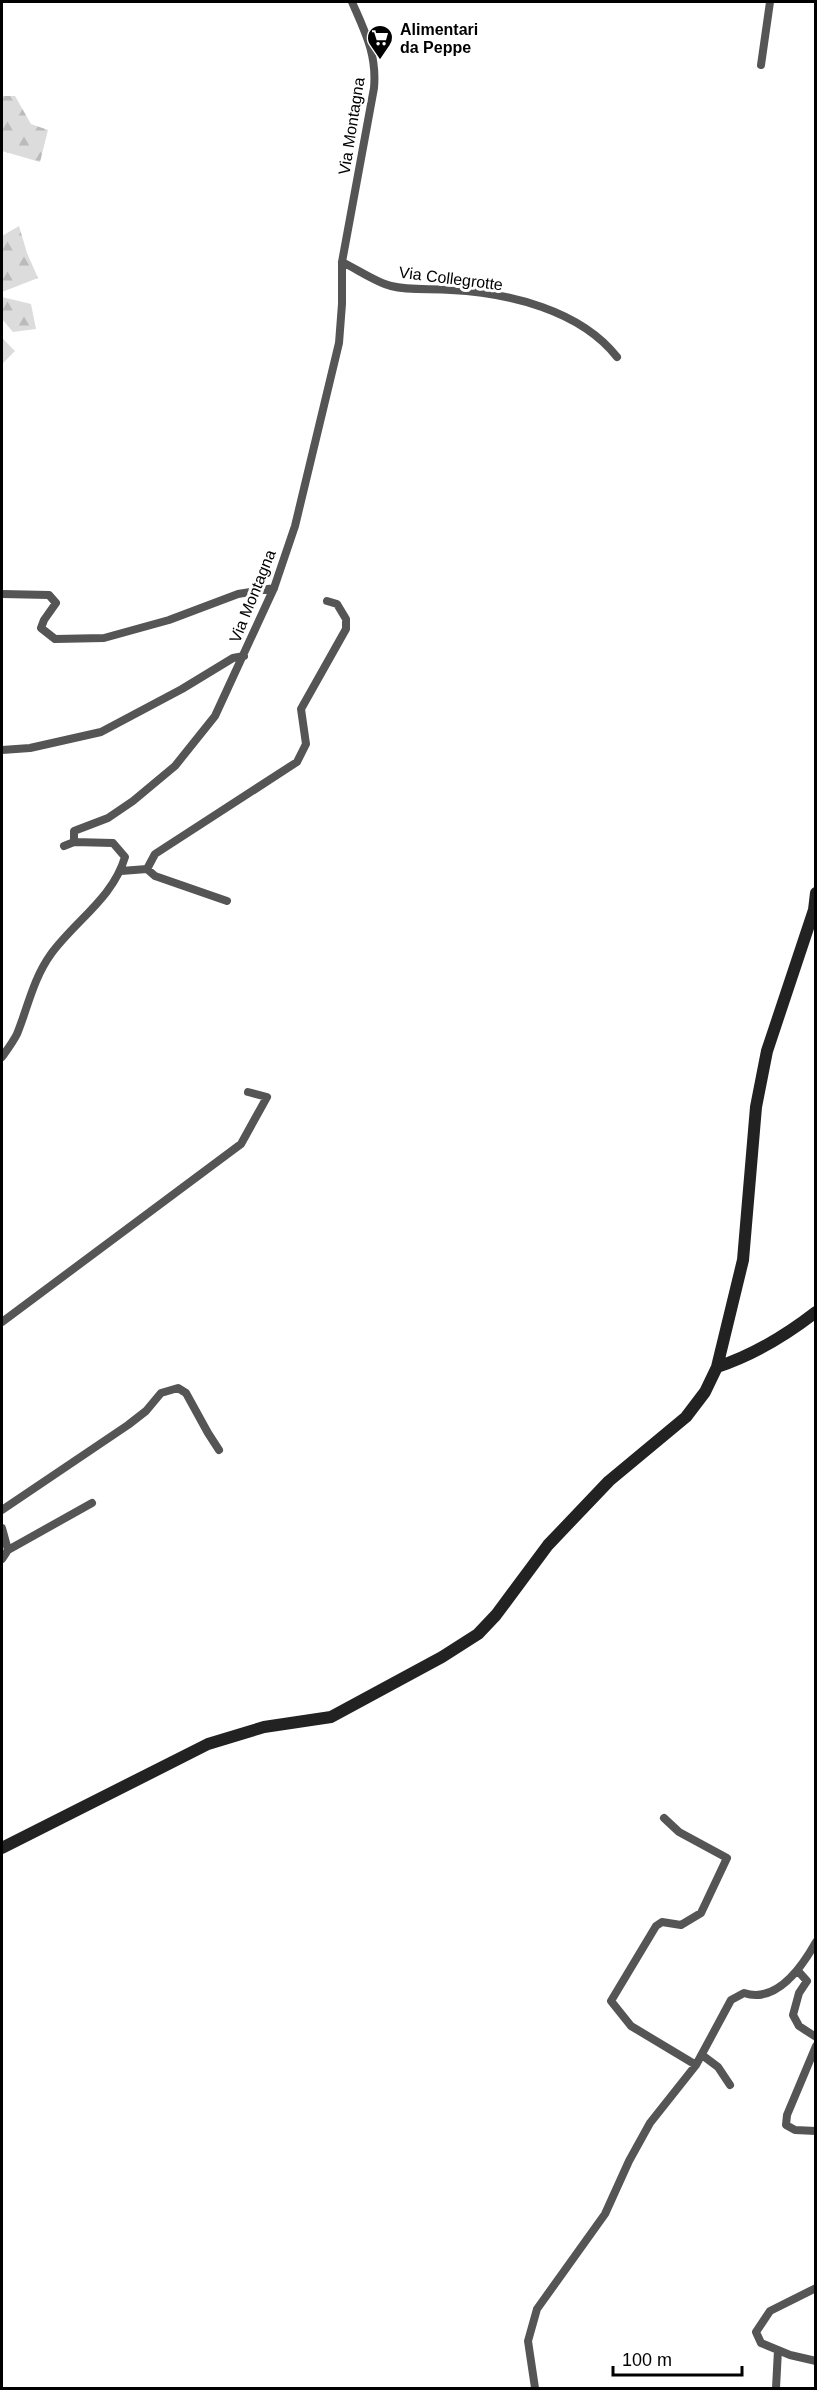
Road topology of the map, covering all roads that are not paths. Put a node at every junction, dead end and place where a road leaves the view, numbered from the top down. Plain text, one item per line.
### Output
1 (352, 2) edge
2 (770, 2) edge
3 (761, 65) dead end
4 (342, 262) junction
5 (617, 357) dead end
6 (274, 588) junction
7 (2, 594) edge
8 (327, 601) dead end
9 (244, 656) junction
10 (2, 750) edge
11 (74, 842) junction
12 (64, 846) dead end
13 (147, 869) junction
14 (121, 871) junction
15 (816, 893) edge
16 (227, 901) dead end
17 (2, 1057) edge
18 (248, 1092) dead end
19 (816, 1312) edge
20 (2, 1322) edge
21 (717, 1367) junction
22 (219, 1450) dead end
23 (92, 1503) dead end
24 (2, 1510) edge
25 (2, 1528) edge
26 (8, 1550) junction
27 (2, 1559) edge
28 (664, 1818) dead end
29 (2, 1848) edge
30 (816, 1942) edge
31 (798, 1971) junction
32 (816, 2037) edge
33 (816, 2046) edge
34 (702, 2055) junction
35 (696, 2065) junction
36 (730, 2085) dead end
37 (816, 2131) edge
38 (816, 2288) edge
39 (778, 2350) junction
40 (816, 2361) edge
41 (535, 2388) edge
42 (776, 2388) edge

1 - 4 street, Via Montagna
2 - 3 street
4 - 5 street, Via Collegrotte
4 - 6 street, Via Montagna
6 - 7 street
6 - 9 street, Via Montagna
8 - 13 street
9 - 10 street
9 - 11 street, Via Montagna
11 - 12 street
11 - 14 street
13 - 14 street
13 - 16 street
14 - 17 street
15 - 21 main road
18 - 20 street
19 - 21 main road
21 - 29 main road
22 - 24 street
23 - 26 street
25 - 26 street
26 - 27 street
28 - 35 street
30 - 31 street
31 - 32 street
31 - 34 street
33 - 37 street
34 - 35 street
34 - 36 street
35 - 41 street
38 - 39 street
39 - 40 street
39 - 42 street

